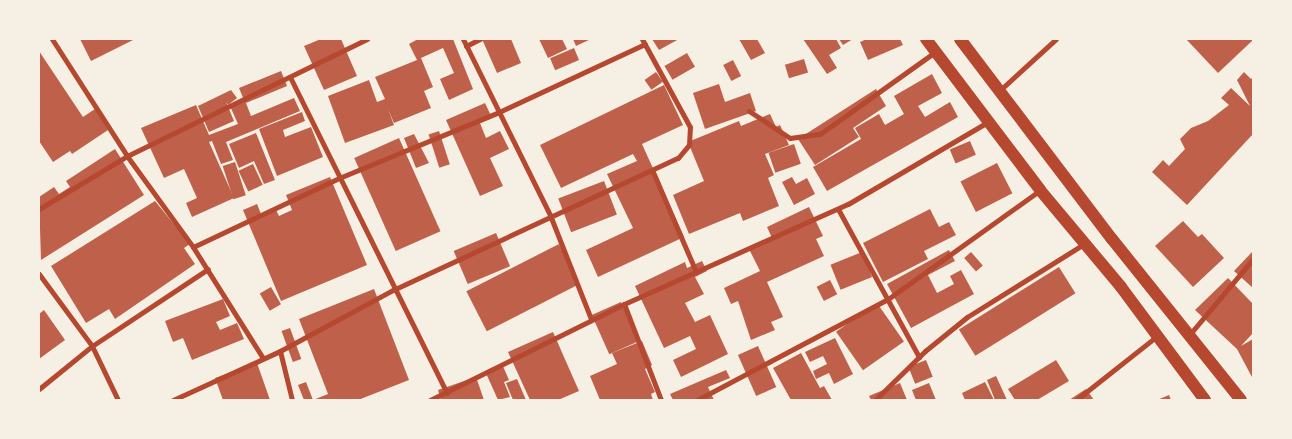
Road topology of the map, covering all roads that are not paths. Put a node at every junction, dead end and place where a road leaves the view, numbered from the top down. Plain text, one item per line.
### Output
1 (52, 39) edge
2 (367, 39) edge
3 (463, 39) edge
4 (480, 39) edge
5 (642, 39) edge
6 (926, 39) edge
7 (960, 39) edge
8 (1056, 39) edge
9 (645, 44) junction
10 (466, 46) junction
11 (936, 52) junction
12 (290, 77) junction
13 (999, 92) junction
14 (748, 111) dead end
15 (499, 112) junction
16 (989, 121) junction
17 (127, 156) junction
18 (653, 172) junction
19 (338, 178) junction
20 (1040, 190) junction
21 (838, 209) junction
22 (39, 210) edge
23 (550, 215) junction
24 (1084, 244) junction
25 (194, 247) junction
26 (1253, 259) edge
27 (208, 269) junction
28 (696, 272) junction
29 (39, 274) edge
30 (393, 290) junction
31 (888, 299) junction
32 (624, 304) junction
33 (591, 319) junction
34 (1190, 334) junction
35 (1158, 336) junction
36 (92, 346) junction
37 (280, 351) junction
38 (264, 358) junction
39 (919, 358) junction
40 (39, 389) edge
41 (447, 393) junction
42 (118, 400) edge
43 (174, 400) edge
44 (292, 400) edge
45 (430, 400) edge
46 (661, 400) edge
47 (697, 400) edge
48 (875, 400) edge
49 (1076, 400) edge
50 (1205, 400) edge
51 (1241, 400) edge

1 - 17 street
2 - 12 street
3 - 10 street
4 - 10 street
5 - 9 street
6 - 11 main road
7 - 13 main road
8 - 13 street
9 - 15 street
9 - 18 street
10 - 15 street
11 - 14 street
11 - 16 main road
12 - 17 street
12 - 19 street
13 - 34 main road
15 - 19 street
15 - 23 street
16 - 20 main road
16 - 21 street
17 - 22 street
17 - 25 street
18 - 23 street
18 - 28 street
19 - 25 street
19 - 30 street
20 - 24 main road
20 - 31 street
21 - 28 street
21 - 31 street
23 - 30 street
23 - 33 street
24 - 35 main road
24 - 39 street
25 - 27 street
26 - 34 street
27 - 36 street
27 - 38 street
28 - 32 street
29 - 36 street
30 - 37 street
30 - 41 street
31 - 39 street
31 - 47 street
32 - 33 street
32 - 46 street
33 - 41 street
34 - 51 main road
35 - 49 street
35 - 50 main road
36 - 40 street
36 - 42 street
37 - 38 street
37 - 44 street
38 - 43 street
39 - 48 street
41 - 45 street

